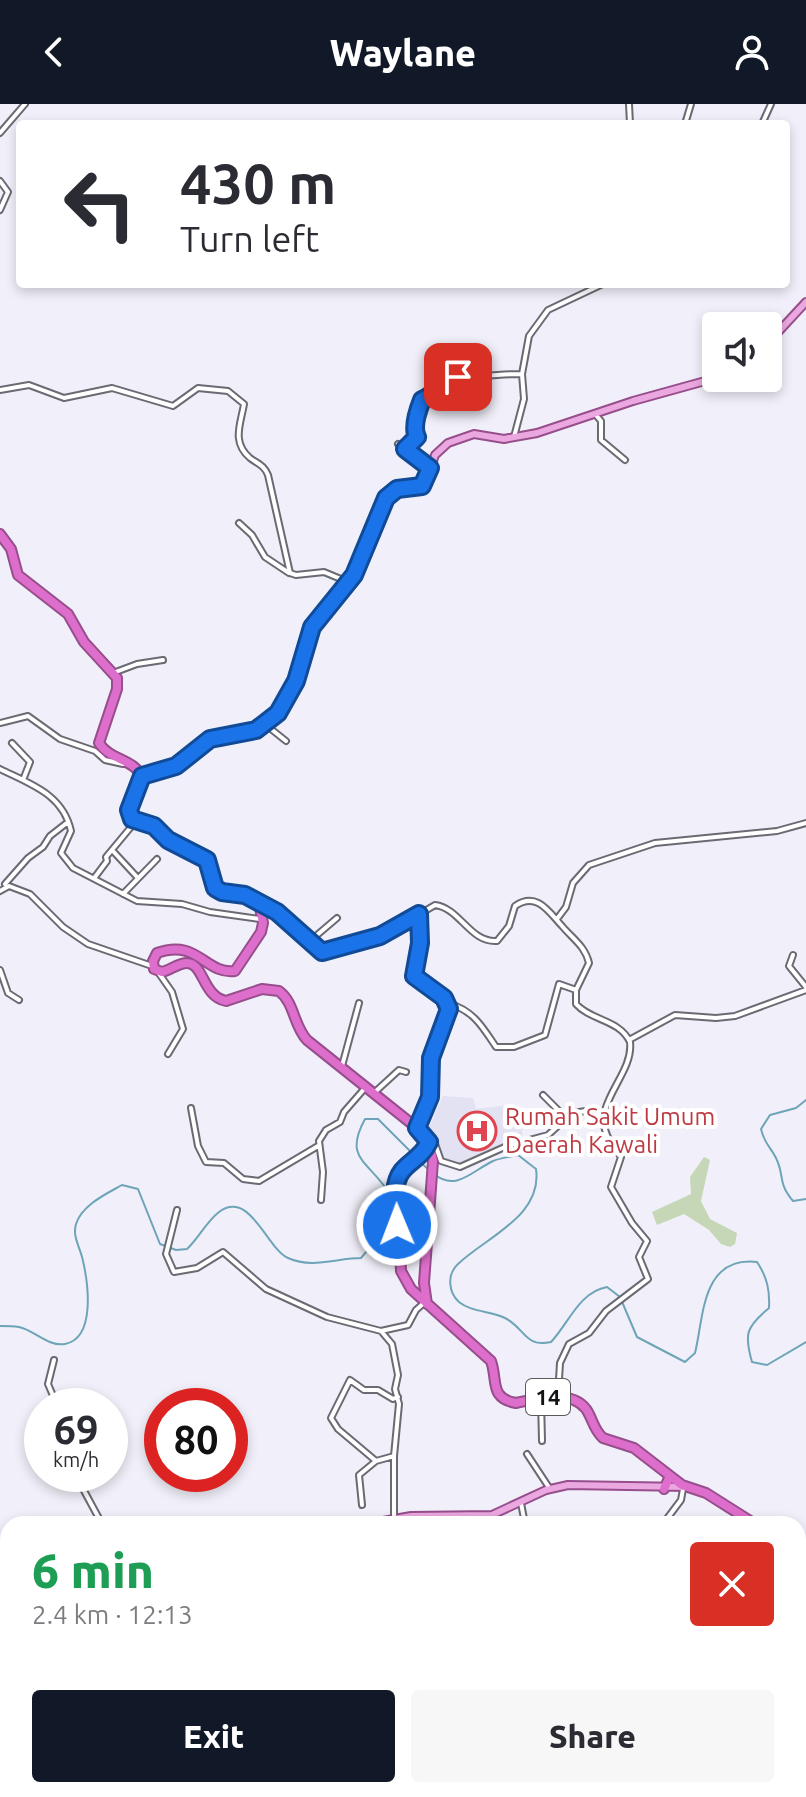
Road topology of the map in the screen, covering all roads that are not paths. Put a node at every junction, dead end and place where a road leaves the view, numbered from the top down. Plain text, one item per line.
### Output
1 (25, 104) edge
2 (0, 133) edge
3 (0, 181) edge
4 (0, 210) edge
5 (595, 288) edge
6 (806, 302) edge
7 (782, 328) edge
8 (522, 374) junction
9 (702, 382) edge
10 (0, 390) edge
11 (595, 414) junction
12 (514, 437) junction
13 (398, 444) dead end
14 (405, 449) junction
15 (625, 460) dead end
16 (430, 468) junction
17 (239, 523) dead end
18 (0, 534) edge
19 (291, 574) junction
20 (350, 583) junction
21 (163, 660) dead end
22 (113, 673) junction
23 (0, 723) edge
24 (266, 725) junction
25 (286, 741) dead end
26 (12, 743) dead end
27 (0, 769) edge
28 (142, 776) junction
29 (23, 780) junction
30 (139, 787) junction
31 (68, 821) junction
32 (136, 821) junction
33 (806, 823) edge
34 (112, 850) junction
35 (157, 859) dead end
36 (95, 877) junction
37 (137, 877) junction
38 (5, 884) edge
39 (0, 891) edge
40 (123, 894) junction
41 (259, 903) junction
42 (419, 914) junction
43 (337, 918) dead end
44 (263, 919) junction
45 (557, 919) junction
46 (310, 941) junction
47 (793, 955) dead end
48 (155, 968) junction
49 (0, 970) edge
50 (806, 989) edge
51 (576, 990) junction
52 (19, 1000) dead end
53 (359, 1003) dead end
54 (448, 1003) junction
55 (629, 1040) junction
56 (168, 1054) dead end
57 (342, 1069) junction
58 (406, 1072) dead end
59 (365, 1088) junction
60 (373, 1094) junction
61 (543, 1095) dead end
62 (191, 1108) dead end
63 (566, 1118) junction
64 (604, 1119) junction
65 (423, 1135) junction
66 (318, 1146) junction
67 (321, 1200) dead end
68 (177, 1210) dead end
69 (426, 1303) junction
70 (381, 1331) junction
71 (54, 1360) dead end
72 (50, 1388) edge
73 (398, 1397) junction
74 (541, 1397) junction
75 (558, 1398) junction
76 (542, 1441) dead end
77 (527, 1454) dead end
78 (394, 1456) junction
79 (376, 1461) junction
80 (670, 1476) junction
81 (686, 1488) junction
82 (550, 1489) junction
83 (664, 1489) junction
84 (85, 1492) edge
85 (521, 1502) junction
86 (362, 1505) dead end
87 (98, 1516) edge
88 (394, 1516) edge
89 (459, 1516) edge
90 (524, 1516) edge
91 (669, 1516) edge
92 (742, 1516) edge

1 - 2 street
3 - 4 street
5 - 8 street
6 - 7 main road
8 - 12 street
8 - 14 street
9 - 11 main road
10 - 19 street
11 - 12 main road
11 - 15 street
12 - 16 main road
13 - 14 street
14 - 16 street
16 - 20 main road
17 - 19 street
18 - 22 highway
19 - 20 street
20 - 24 main road
21 - 22 street
22 - 28 highway
23 - 30 street
24 - 25 street
24 - 28 main road
26 - 29 street
27 - 29 street
28 - 30 highway
29 - 31 street
30 - 32 highway
31 - 36 street
31 - 38 street
32 - 34 street
32 - 41 highway
33 - 45 street
34 - 36 street
34 - 37 street
35 - 37 street
36 - 40 street
37 - 40 street
38 - 39 street
38 - 48 street
40 - 44 street
41 - 44 highway
41 - 46 street
42 - 45 street
42 - 46 street
42 - 54 street
43 - 46 street
44 - 48 highway
45 - 51 street
47 - 50 street
48 - 56 street
48 - 57 highway
49 - 52 street
50 - 55 street
51 - 54 street
51 - 55 street
53 - 57 street
54 - 65 street
55 - 64 street
57 - 59 highway
58 - 60 street
59 - 60 highway
59 - 66 street
60 - 65 highway
61 - 63 street
62 - 66 street
63 - 64 street
63 - 65 street
64 - 75 street
65 - 69 highway
65 - 69 highway, 14
66 - 67 street
68 - 70 street
69 - 70 street
69 - 74 highway, 14
70 - 73 street
71 - 72 street
73 - 78 street
73 - 79 street
74 - 75 highway, 14
74 - 76 street
75 - 80 highway, 14
77 - 82 street
78 - 79 street
78 - 88 street
79 - 86 street
80 - 81 highway, 14
80 - 83 highway
81 - 83 main road
81 - 91 street
81 - 92 highway, 14
82 - 83 main road
82 - 85 main road
84 - 87 street
85 - 89 main road
85 - 90 street

